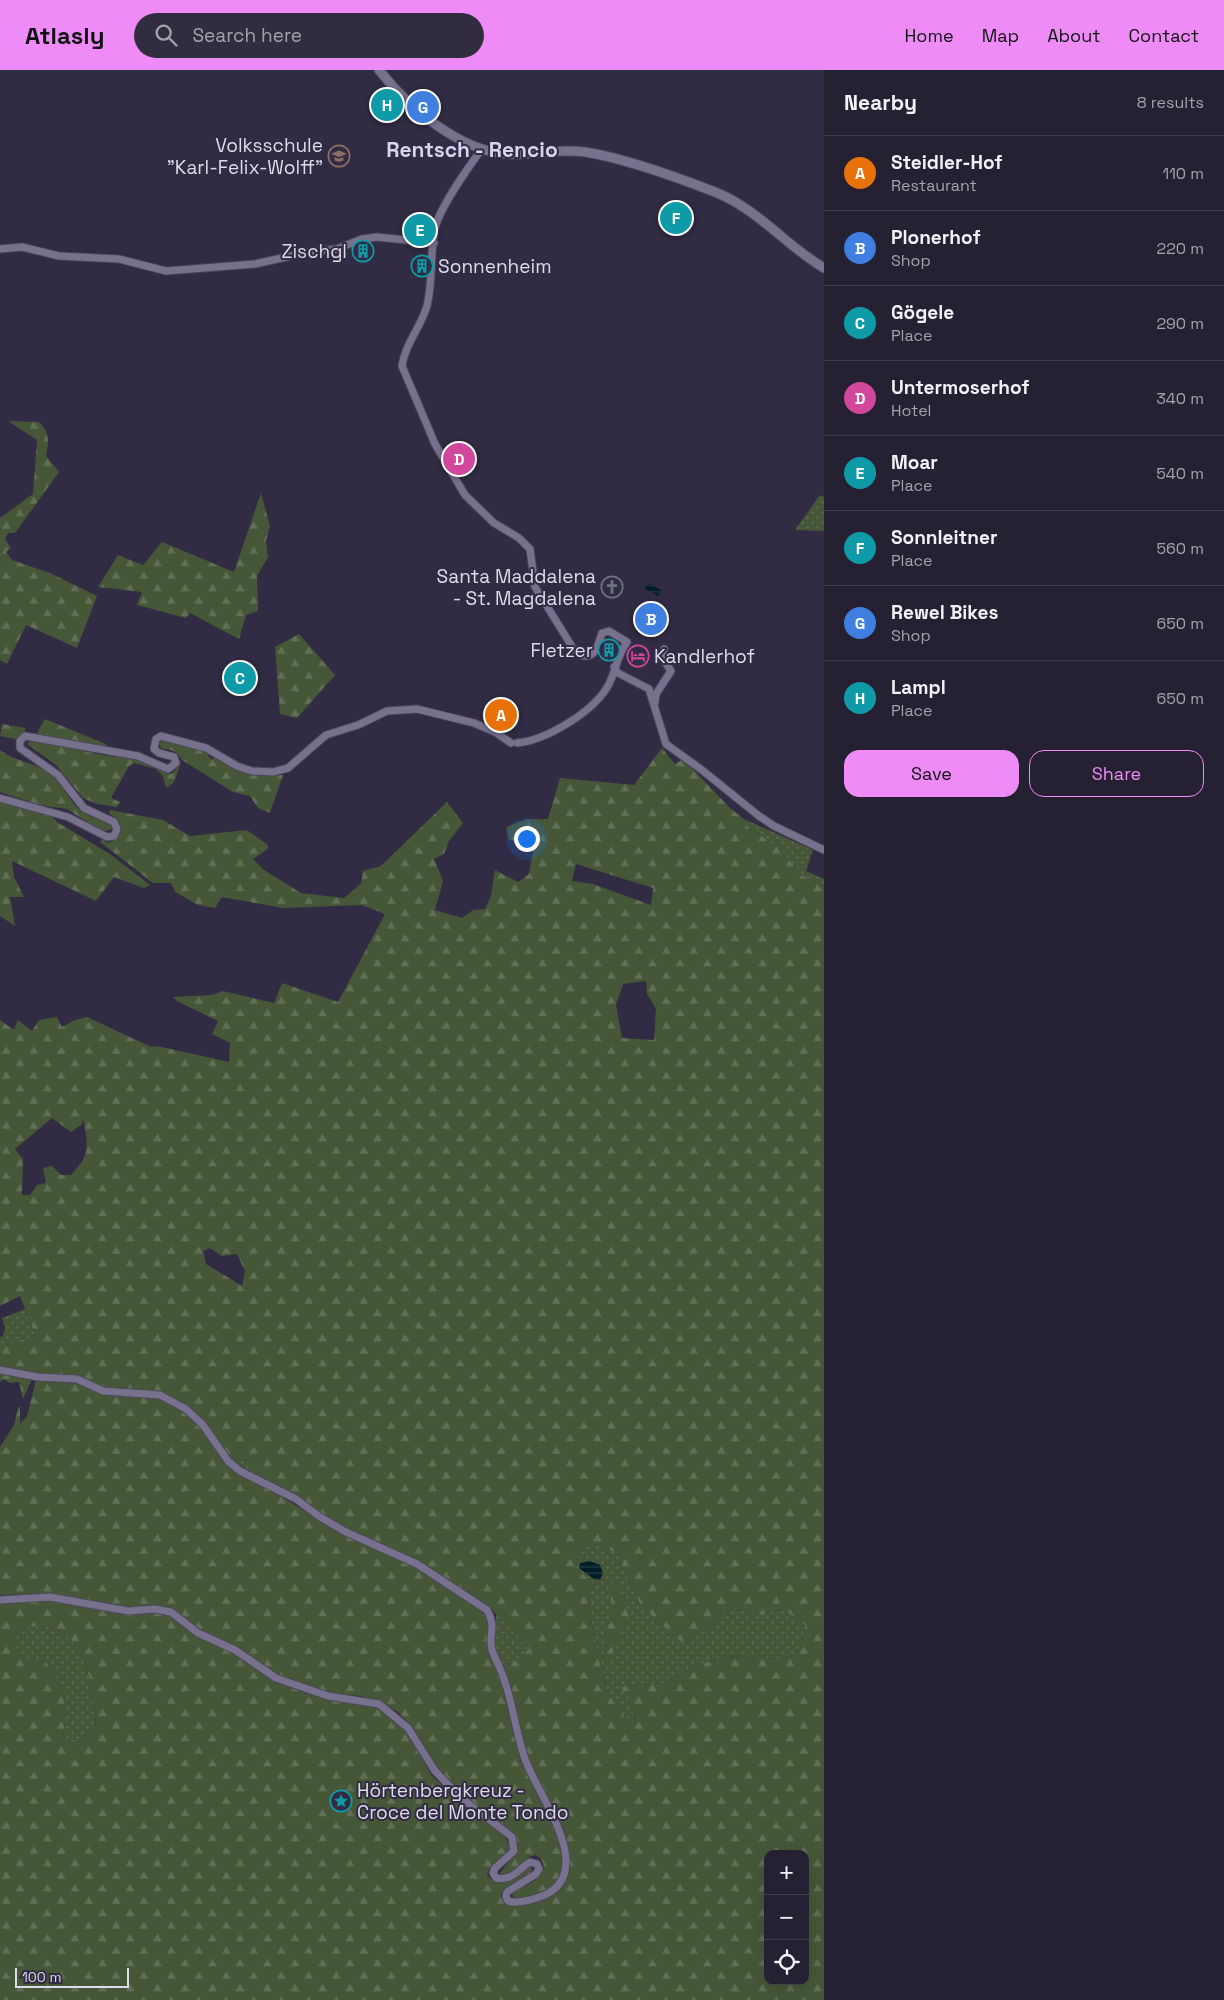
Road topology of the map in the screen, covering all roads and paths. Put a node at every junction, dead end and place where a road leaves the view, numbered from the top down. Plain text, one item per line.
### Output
1 (379, 70) edge
2 (481, 150) junction
3 (434, 243) junction
4 (0, 249) edge
5 (824, 268) edge
6 (664, 649) dead end
7 (614, 667) junction
8 (654, 706) junction
9 (0, 798) edge
10 (824, 850) edge
11 (0, 1370) edge
12 (0, 1600) edge

1 - 2 street
2 - 3 street
2 - 5 street
3 - 4 street
3 - 7 street
6 - 8 street
7 - 8 street
7 - 9 street
8 - 10 street
11 - 12 street

